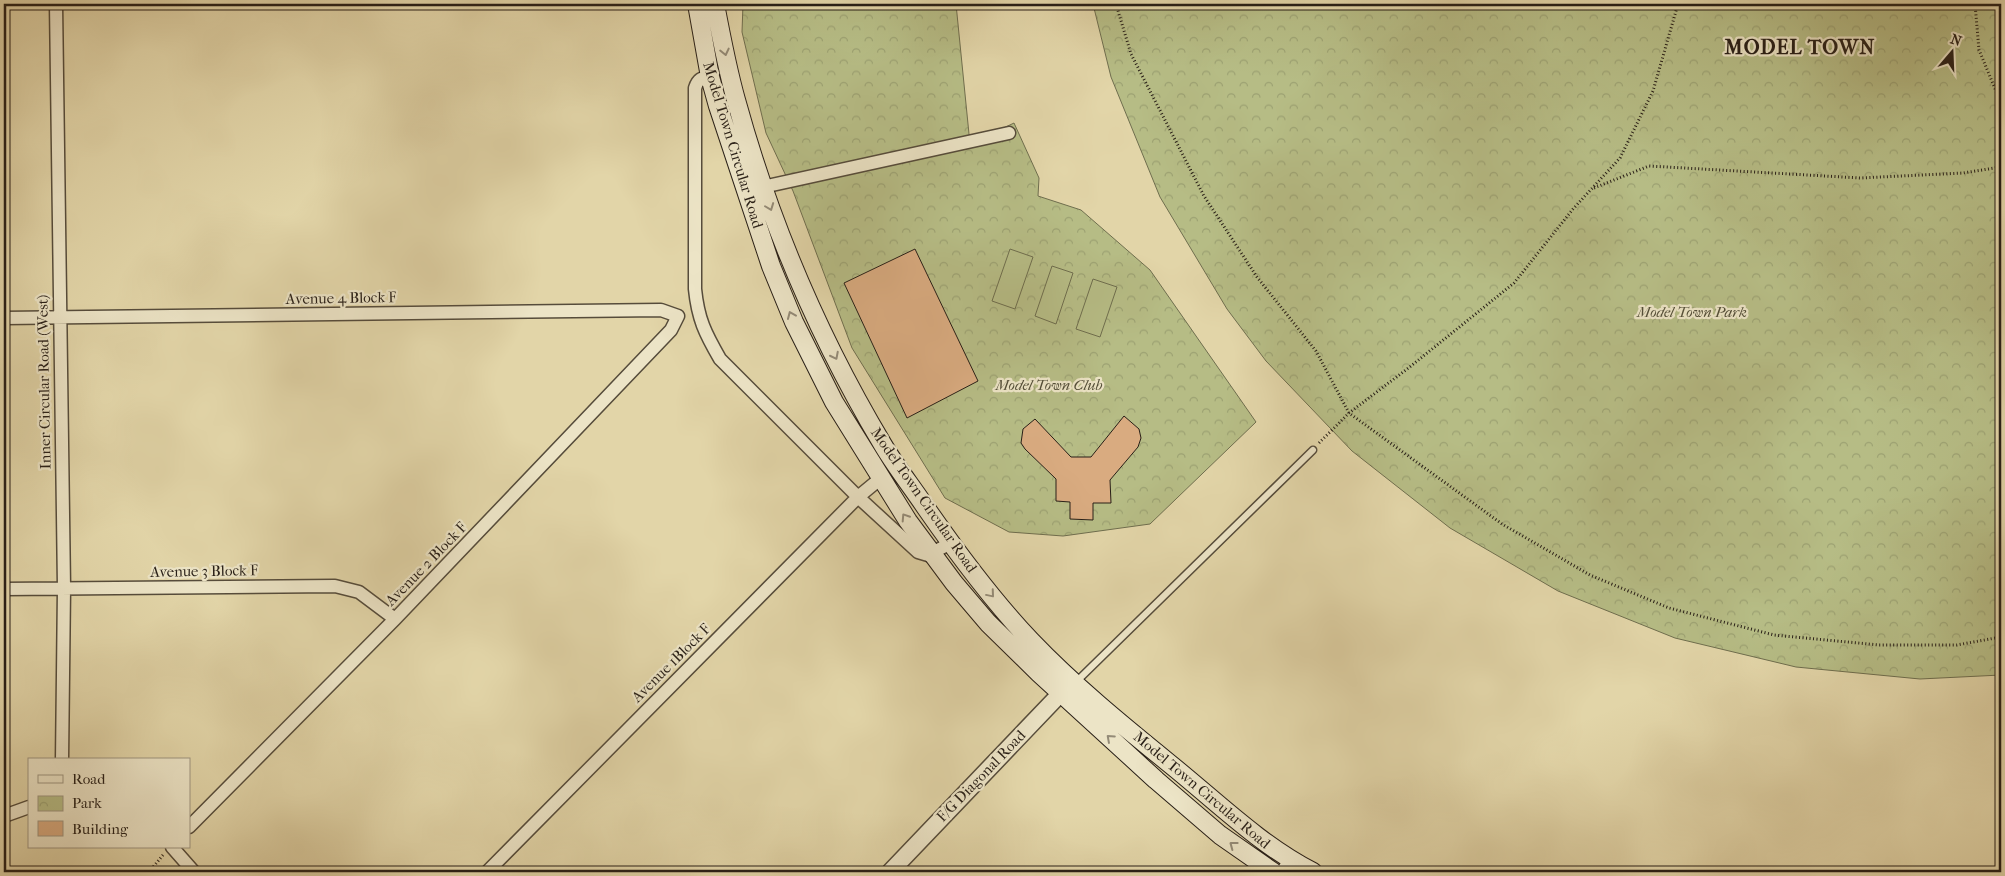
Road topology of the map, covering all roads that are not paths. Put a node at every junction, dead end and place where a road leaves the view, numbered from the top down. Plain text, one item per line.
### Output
1 (56, 4) edge
2 (698, 4) edge
3 (715, 4) edge
4 (710, 77) junction
5 (1009, 133) dead end
6 (762, 187) junction
7 (697, 311) junction
8 (678, 316) junction
9 (4, 318) edge
10 (59, 318) junction
11 (1313, 450) road end
12 (880, 478) junction
13 (858, 497) junction
14 (952, 543) junction
15 (932, 554) junction
16 (64, 588) junction
17 (4, 589) edge
18 (395, 620) junction
19 (1068, 688) junction
20 (62, 758) edge
21 (28, 807) edge
22 (4, 816) edge
23 (190, 826) edge
24 (168, 850) edge
25 (1286, 866) edge
26 (194, 872) edge
27 (487, 872) edge
28 (890, 872) edge
29 (1273, 872) edge
30 (1313, 872) edge

1 - 10 street, Inner Circular Road (West)
2 - 4 main road, Model Town Circular Road
3 -> 6 main road, Model Town Circular Road
4 - 7 street
12 -> 4 main road, Model Town Circular Road
5 - 6 street
6 -> 14 main road, Model Town Circular Road
7 - 8 street
7 - 13 street
8 - 10 street, Avenue 4 Block F
8 - 18 street, Avenue 2 Block F
9 - 10 street, Avenue 4 Block F
10 - 16 street, Inner Circular Road (West)
11 - 19 lane
12 - 13 street, Avenue 1Block F
15 -> 12 main road, Model Town Circular Road
13 - 15 street
13 - 27 street, Avenue 1Block F
14 - 15 street
14 -> 19 main road, Model Town Circular Road
15 - 19 main road, Model Town Circular Road
16 - 17 street, Avenue 3 Block F
16 - 18 street, Avenue 3 Block F
16 - 20 street, Inner Circular Road (West)
18 - 23 street, Avenue 2 Block F
19 - 25 main road, Model Town Circular Road
19 - 28 street, F/G Diagonal Road
29 -> 19 main road, Model Town Circular Road
21 - 22 street
24 - 26 street
25 - 30 main road, Model Town Circular Road

